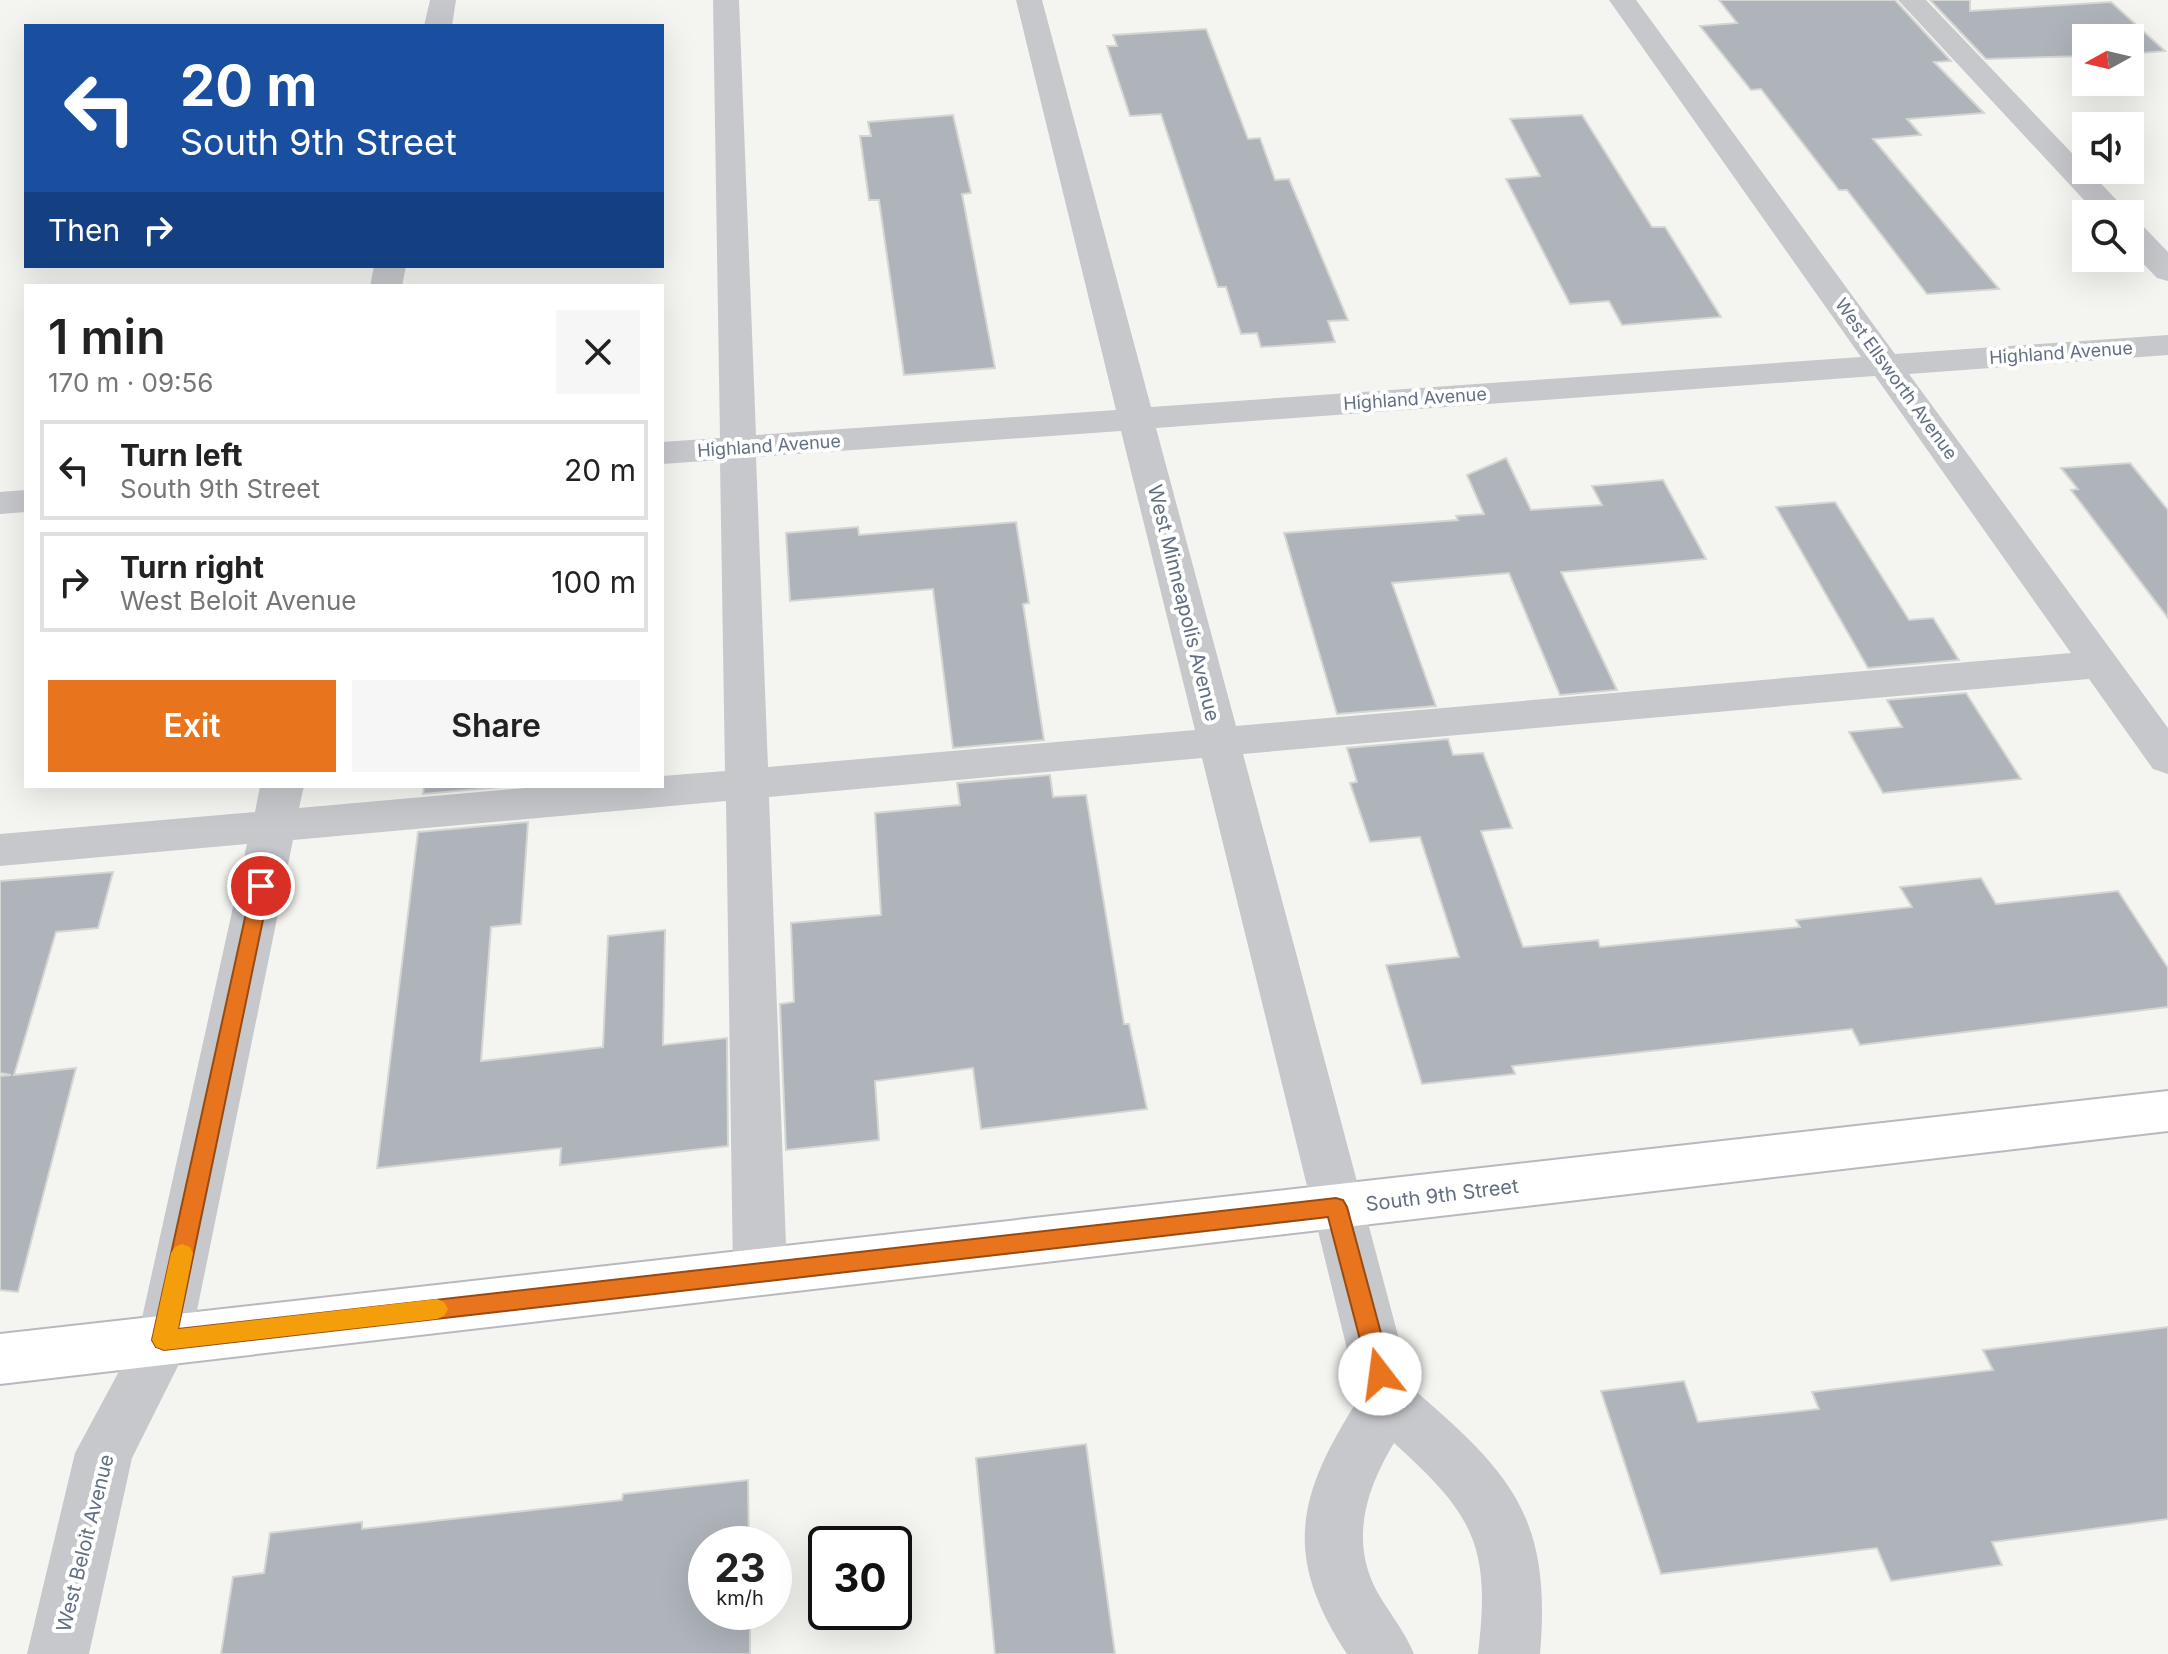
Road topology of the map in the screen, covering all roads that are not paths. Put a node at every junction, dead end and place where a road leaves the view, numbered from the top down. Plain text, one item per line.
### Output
1 (443, 0) edge
2 (726, 0) edge
3 (1029, 0) edge
4 (1622, 0) edge
5 (1911, 0) edge
6 (438, 24) edge
7 (2101, 200) edge
8 (2144, 246) edge
9 (2168, 271) edge
10 (2168, 345) edge
11 (1886, 365) junction
12 (1138, 419) junction
13 (739, 448) junction
14 (664, 453) edge
15 (24, 501) edge
16 (0, 503) edge
17 (2100, 664) junction
18 (1219, 742) junction
19 (2168, 759) edge
20 (748, 784) junction
21 (663, 788) edge
22 (664, 788) edge
23 (278, 806) edge
24 (0, 850) edge
25 (2168, 1111) edge
26 (1336, 1207) junction
27 (760, 1272) junction
28 (164, 1340) junction
29 (0, 1359) edge
30 (1388, 1402) junction
31 (58, 1654) edge
32 (1383, 1654) edge
33 (1509, 1654) edge

1 - 6 street
2 - 13 street
3 - 12 street, West Minneapolis Avenue
4 - 11 street, West Ellsworth Avenue
5 - 7 street
8 - 9 street
10 - 11 street, Highland Avenue
11 - 12 street, Highland Avenue
11 - 17 street, West Ellsworth Avenue
12 - 13 street, Highland Avenue
12 - 18 street, West Minneapolis Avenue
13 - 14 street, Highland Avenue
13 - 20 street
15 - 16 street
17 - 18 street
17 - 19 street, West Ellsworth Avenue
18 - 20 street
18 - 26 street, West Minneapolis Avenue
20 - 22 street
20 - 27 street
21 - 23 street
23 - 24 street
23 - 28 street, West Beloit Avenue
25 - 26 main road, South 9th Street
26 - 27 main road, South 9th Street
26 - 30 street, West Minneapolis Avenue
27 - 28 main road, South 9th Street
28 - 29 main road, South 9th Street
28 - 31 street, West Beloit Avenue
30 - 32 street
30 - 33 street

